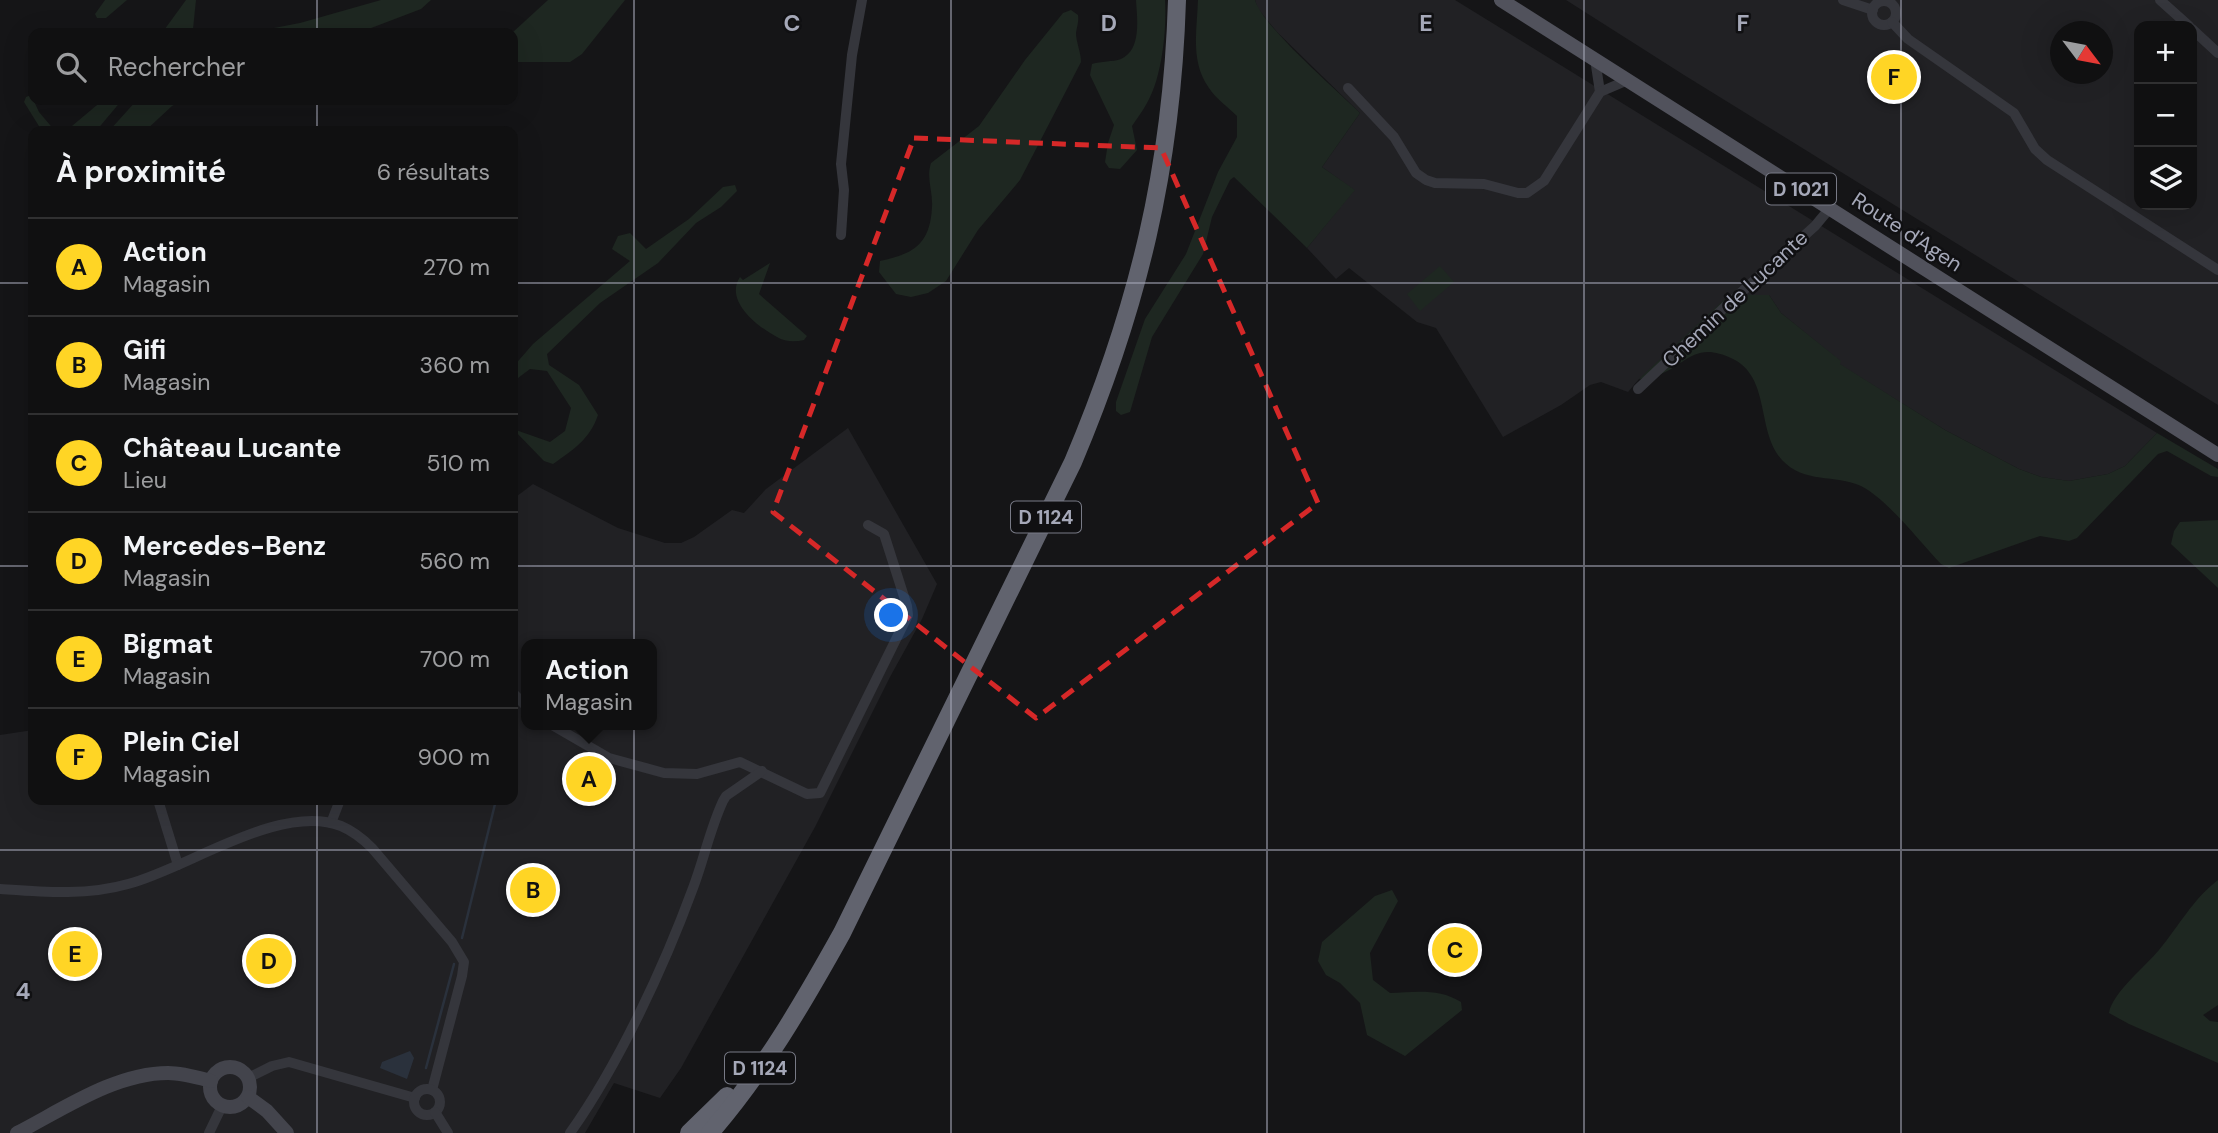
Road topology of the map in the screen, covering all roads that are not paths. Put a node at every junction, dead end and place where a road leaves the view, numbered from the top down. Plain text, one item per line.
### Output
1 (863, 0) edge
2 (1177, 0) edge
3 (1501, 0) edge
4 (1843, 0) edge
5 (2160, 0) edge
6 (1892, 2) edge
7 (1873, 10) junction
8 (2183, 21) edge
9 (1892, 22) junction
10 (2197, 34) edge
11 (2218, 53) edge
12 (1595, 59) junction
13 (1628, 80) junction
14 (1348, 88) dead end
15 (1600, 92) junction
16 (1830, 208) junction
17 (841, 235) dead end
18 (2218, 270) edge
19 (1638, 389) dead end
20 (2218, 455) edge
21 (869, 524) dead end
22 (561, 730) edge
23 (762, 771) junction
24 (160, 805) edge
25 (338, 805) edge
26 (331, 823) junction
27 (178, 865) junction
28 (1, 892) edge
29 (805, 999) junction
30 (248, 1078) junction
31 (211, 1081) junction
32 (432, 1090) junction
33 (248, 1097) junction
34 (415, 1098) junction
35 (222, 1106) junction
36 (435, 1112) junction
37 (17, 1133) edge
38 (209, 1133) edge
39 (287, 1133) edge
40 (448, 1133) edge
41 (570, 1133) edge
42 (689, 1133) edge
43 (710, 1133) edge

1 - 17 street
2 - 29 highway, D 1124
3 - 12 main road, Route d'Agen / D 1021
4 - 7 street
5 - 8 street
6 - 7 street
6 - 9 street
7 - 9 street
9 - 18 street
10 - 11 street
12 - 13 main road, Route d'Agen / D 1021
12 - 15 street
13 - 15 street
13 - 16 main road, Route d'Agen / D 1021
14 - 15 street
16 - 19 street, Chemin de Lucante
16 - 20 main road, Route d'Agen / D 1021
21 - 23 street
22 - 23 street
23 - 41 street
24 - 27 street
25 - 26 street
26 - 27 street
26 - 32 street
27 - 28 street
29 - 42 highway
29 - 43 highway, D 1124
30 - 31 street
30 - 33 street
30 - 34 street
31 - 35 street
31 - 37 street
32 - 34 street
32 - 36 street
33 - 35 street
33 - 39 street
34 - 36 street
35 - 38 street
36 - 40 street

